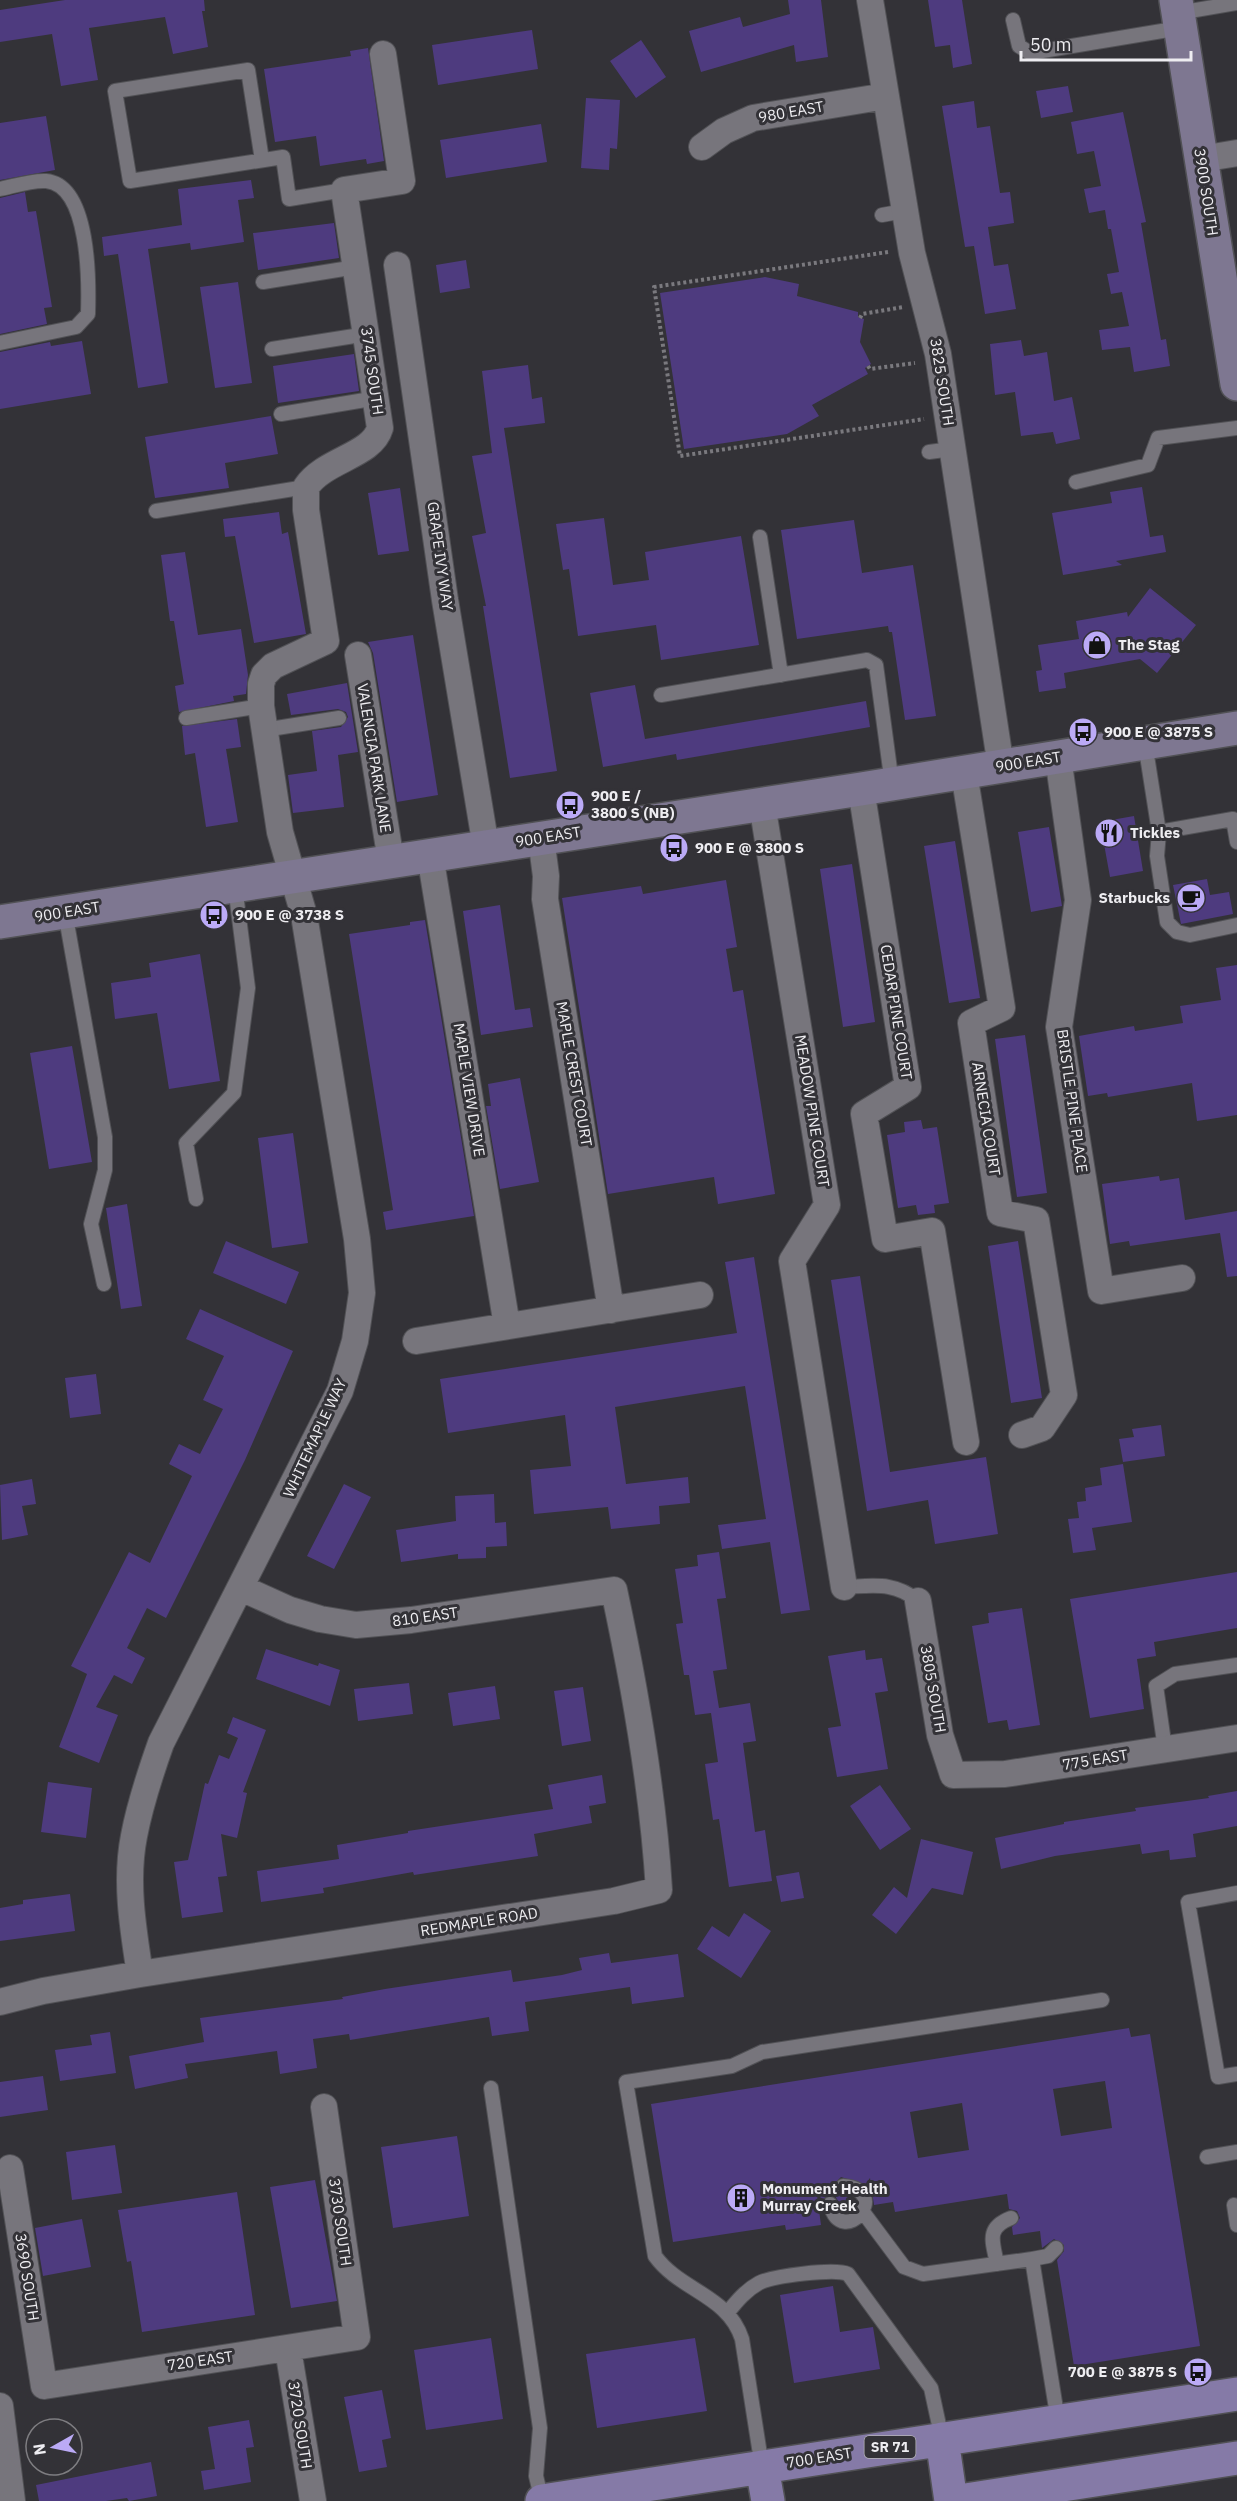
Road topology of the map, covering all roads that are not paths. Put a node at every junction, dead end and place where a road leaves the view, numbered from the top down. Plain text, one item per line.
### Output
1 (870, 0) edge
2 (1237, 3) edge
3 (1178, 13) edge
4 (1013, 20) dead end
5 (382, 54) dead end
6 (886, 96) junction
7 (702, 147) dead end
8 (1237, 153) edge
9 (1201, 159) junction
10 (262, 160) junction
11 (0, 189) edge
12 (344, 190) junction
13 (397, 264) dead end
14 (356, 267) junction
15 (263, 282) dead end
16 (367, 334) junction
17 (0, 343) edge
18 (272, 350) dead end
19 (1237, 384) edge
20 (377, 398) junction
21 (281, 414) dead end
22 (1237, 428) edge
23 (1077, 482) dead end
24 (306, 487) junction
25 (156, 511) dead end
26 (760, 537) dead end
27 (358, 655) dead end
28 (781, 675) junction
29 (661, 695) dead end
30 (186, 718) dead end
31 (263, 718) junction
32 (339, 718) dead end
33 (1237, 728) edge
34 (1145, 743) junction
35 (1058, 758) junction
36 (1001, 767) junction
37 (964, 772) junction
38 (877, 787) junction
39 (762, 804) junction
40 (1158, 832) junction
41 (541, 838) junction
42 (1237, 842) edge
43 (486, 847) junction
44 (430, 855) junction
45 (391, 861) junction
46 (294, 876) junction
47 (236, 886) junction
48 (65, 912) junction
49 (0, 922) edge
50 (1237, 925) edge
51 (196, 1199) dead end
52 (1182, 1278) dead end
53 (104, 1284) dead end
54 (700, 1295) dead end
55 (611, 1310) junction
56 (507, 1326) junction
57 (416, 1341) dead end
58 (1022, 1435) dead end
59 (966, 1442) dead end
60 (844, 1587) joint
61 (241, 1588) junction
62 (614, 1590) joint
63 (918, 1601) joint
64 (1237, 1665) edge
65 (1237, 1738) edge
66 (1165, 1749) junction
67 (953, 1775) joint
68 (1237, 1893) edge
69 (140, 1974) junction
70 (1102, 2000) dead end
71 (0, 2002) edge
72 (1237, 2074) edge
73 (490, 2088) dead end
74 (324, 2107) dead end
75 (1237, 2152) edge
76 (1208, 2157) dead end
77 (9, 2168) dead end
78 (843, 2186) dead end
79 (830, 2204) dead end
80 (1234, 2205) dead end
81 (863, 2212) junction
82 (1011, 2218) dead end
83 (1237, 2225) edge
84 (1056, 2248) dead end
85 (1032, 2259) junction
86 (997, 2264) junction
87 (728, 2312) junction
88 (357, 2337) joint
89 (288, 2349) junction
90 (44, 2386) joint
91 (1237, 2394) edge
92 (0, 2406) edge
93 (1058, 2421) junction
94 (942, 2439) junction
95 (1237, 2458) edge
96 (762, 2467) junction
97 (1065, 2493) edge
98 (12, 2501) edge
99 (313, 2501) edge
100 (542, 2501) edge
101 (768, 2501) edge
102 (951, 2501) edge
103 (959, 2501) edge

1 - 6 street, 3825 SOUTH
2 - 3 lane
3 - 4 lane
3 - 9 main road, 3900 SOUTH
5 - 12 street
6 - 7 street, 980 EAST
6 - 36 street, 3825 SOUTH
8 - 9 street
9 - 19 main road, 3900 SOUTH
10 - 10 lane
10 - 12 lane
11 - 17 lane
12 - 14 street, 3745 SOUTH
13 - 43 street, GRAPE IVY WAY
14 - 15 lane
14 - 16 street, 3745 SOUTH
16 - 18 lane
16 - 20 street, 3745 SOUTH
20 - 21 lane
20 - 24 street, 3745 SOUTH
22 - 23 lane
24 - 25 lane
24 - 31 street
26 - 28 lane
27 - 45 street, VALENCIA PARK LANE
28 - 29 lane
28 - 38 lane
30 - 31 lane
31 - 32 lane
31 - 46 street
33 - 34 main road, 900 EAST
34 - 35 main road, 900 EAST
34 - 40 lane
35 - 36 main road, 900 EAST
35 - 52 street, BRISTLE PINE PLACE
36 - 37 main road, 900 EAST
37 - 38 main road, 900 EAST
37 - 58 street, ARNECIA COURT
38 - 39 main road, 900 EAST
38 - 59 street, CEDAR PINE COURT
39 - 41 main road, 900 EAST
39 - 60 street, MEADOW PINE COURT
40 - 42 lane
40 - 50 lane
41 - 43 main road, 900 EAST
41 - 55 street, MAPLE CREST COURT
43 - 44 main road, 900 EAST
44 - 45 main road, 900 EAST
44 - 56 street, MAPLE VIEW DRIVE
45 - 46 main road, 900 EAST
46 - 47 main road, 900 EAST
46 - 61 street, WHITEMAPLE WAY
47 - 48 main road, 900 EAST
47 - 51 lane
48 - 49 main road, 900 EAST
48 - 53 lane
54 - 55 street
55 - 56 street
56 - 57 street
60 - 63 lane
61 - 62 street, 810 EAST
61 - 69 street, WHITEMAPLE WAY
62 - 69 street, REDMAPLE ROAD
63 - 67 street, 3805 SOUTH
64 - 66 lane
65 - 66 street, 775 EAST
66 - 67 street, 775 EAST
68 - 72 lane
69 - 71 street, REDMAPLE ROAD
70 - 87 lane
73 - 100 lane
74 - 88 street, 3730 SOUTH
75 - 76 lane
77 - 90 street, 3690 SOUTH
78 - 81 lane
79 - 81 lane
80 - 83 lane
81 - 86 lane
82 - 86 lane
84 - 85 lane
85 - 86 lane
85 - 93 lane
87 - 94 lane
87 - 96 lane
88 - 89 street, 720 EAST
89 - 90 street, 720 EAST
89 - 99 street, 3720 SOUTH
91 - 93 main road, 700 EAST / SR 71
92 - 98 street
93 - 94 main road, 700 EAST / SR 71
94 - 96 main road, 700 EAST / SR 71
94 - 102 main road
95 - 97 main road
96 - 100 main road, 700 EAST / SR 71
96 - 101 main road
97 - 103 main road

